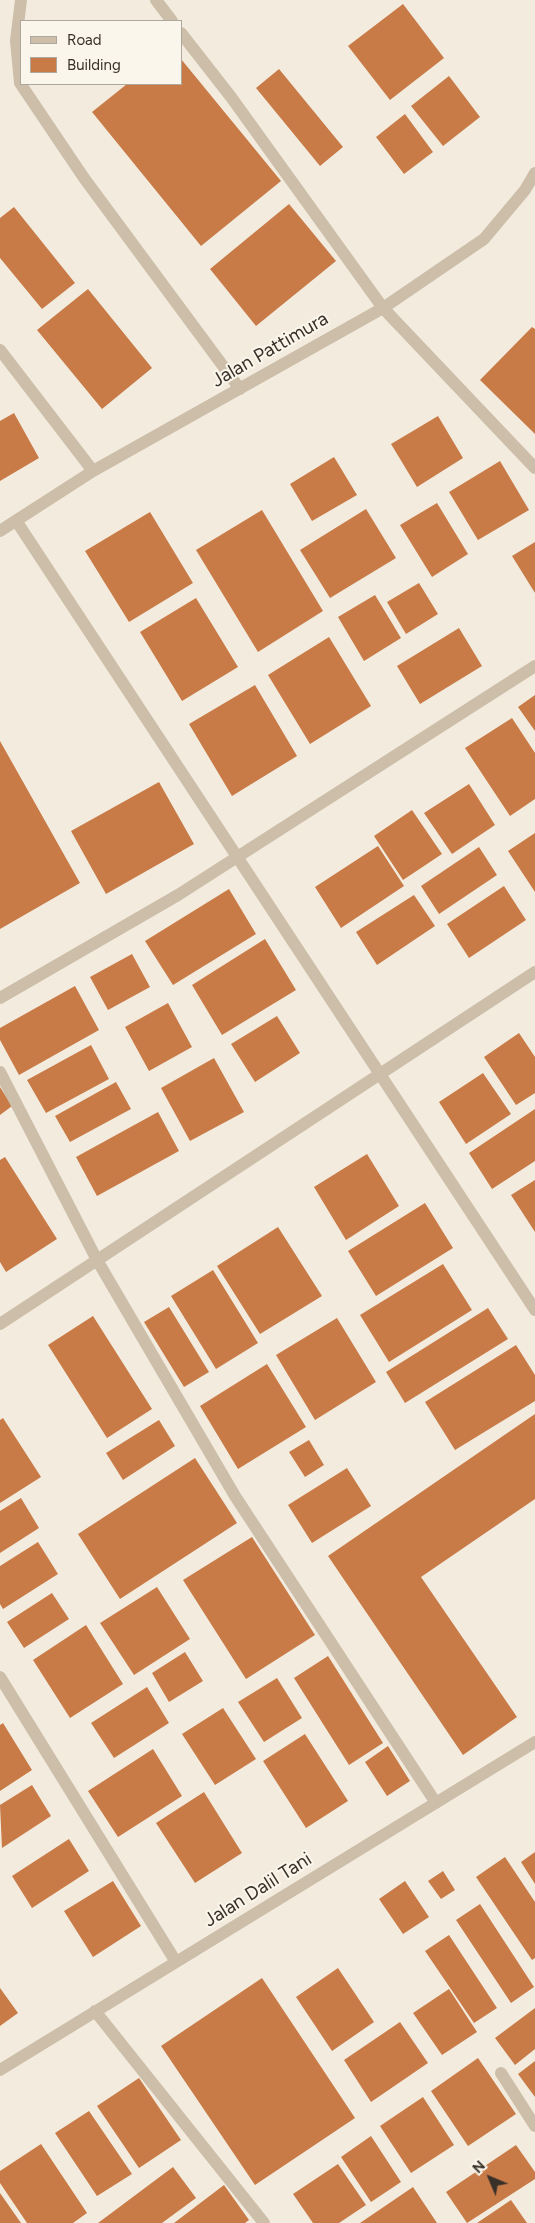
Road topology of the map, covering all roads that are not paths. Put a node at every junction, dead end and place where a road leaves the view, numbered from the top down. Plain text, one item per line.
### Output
1 (21, 0) edge
2 (156, 0) edge
3 (171, 20) edge
4 (182, 34) edge
5 (20, 83) edge
6 (21, 85) edge
7 (535, 173) edge
8 (383, 308) junction
9 (0, 350) edge
10 (240, 389) junction
11 (535, 468) edge
12 (93, 471) junction
13 (17, 522) junction
14 (0, 531) edge
15 (535, 666) edge
16 (236, 858) junction
17 (535, 972) edge
18 (0, 998) edge
19 (0, 1072) edge
20 (380, 1072) junction
21 (97, 1260) junction
22 (535, 1310) edge
23 (0, 1324) edge
24 (0, 1677) edge
25 (535, 1742) edge
26 (436, 1803) junction
27 (176, 1962) junction
28 (95, 2012) junction
29 (0, 2070) edge
30 (501, 2073) dead end
31 (535, 2126) edge
32 (264, 2223) edge

1 - 5 street
2 - 3 street
4 - 8 street
6 - 10 street
7 - 8 street, Jalan Pattimura
8 - 10 street, Jalan Pattimura
8 - 11 street
9 - 12 street
10 - 12 street, Jalan Pattimura
12 - 13 street, Jalan Pattimura
13 - 14 street, Jalan Pattimura
13 - 16 street
15 - 16 street
16 - 18 street
16 - 20 street
17 - 20 street
19 - 21 street
20 - 21 street
20 - 22 street
21 - 23 street
21 - 26 street
24 - 27 street
25 - 26 street, Jalan Dalil Tani
26 - 27 street, Jalan Dalil Tani
27 - 28 street, Jalan Dalil Tani
28 - 29 street, Jalan Dalil Tani
28 - 32 street
30 - 31 street

